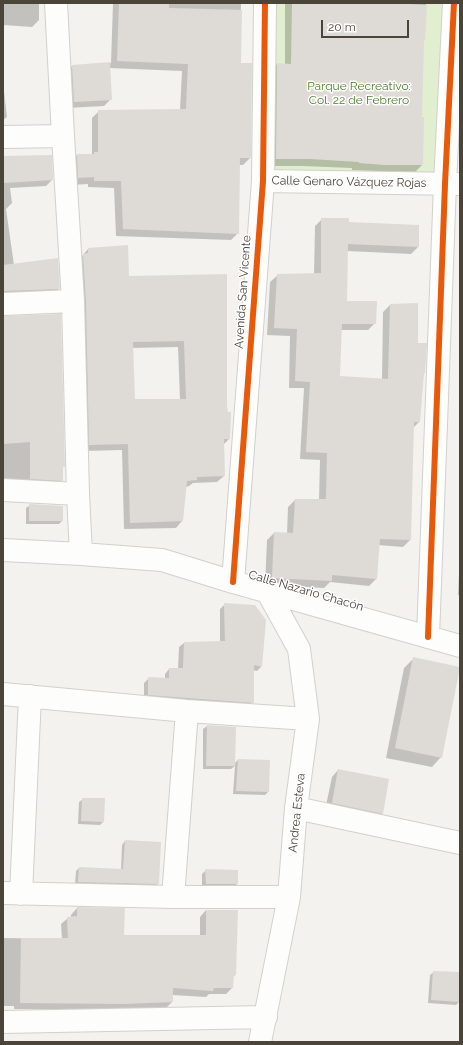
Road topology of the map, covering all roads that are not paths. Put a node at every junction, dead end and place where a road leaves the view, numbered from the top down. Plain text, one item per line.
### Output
1 (56, 3) edge
2 (265, 3) edge
3 (454, 3) edge
4 (63, 136) junction
5 (3, 137) edge
6 (262, 181) junction
7 (452, 184) edge
8 (74, 301) junction
9 (3, 304) edge
10 (3, 490) edge
11 (78, 494) junction
12 (3, 550) edge
13 (81, 554) junction
14 (233, 582) junction
15 (267, 591) junction
16 (428, 637) junction
17 (460, 646) edge
18 (3, 694) edge
19 (30, 696) junction
20 (187, 711) junction
21 (308, 719) junction
22 (296, 808) junction
23 (460, 843) edge
24 (12, 893) edge
25 (173, 897) junction
26 (289, 897) junction
27 (266, 1016) junction
28 (3, 1022) edge
29 (260, 1042) edge

1 - 4 street
2 - 6 street, Avenida San Vicente
3 - 7 street
4 - 5 street
4 - 8 street
6 - 7 street, Calle Genaro Vázquez Rojas
6 - 14 street, Avenida San Vicente
7 - 16 street
8 - 9 street
8 - 11 street
10 - 11 street
11 - 13 street
12 - 13 street, Calle Nazario Chacón
13 - 14 street, Calle Nazario Chacón
14 - 15 street, Calle Nazario Chacón
15 - 16 street, Calle Nazario Chacón
15 - 21 street, Andrea Esteva
16 - 17 street, Calle Nazario Chacón
18 - 19 street
19 - 20 street
19 - 24 street
20 - 21 street
20 - 25 street
21 - 22 street, Andrea Esteva
22 - 23 street
22 - 26 street, Andrea Esteva
24 - 25 street
25 - 26 street
26 - 27 street, Andrea Esteva
27 - 28 street
27 - 29 street, Andrea Esteva

